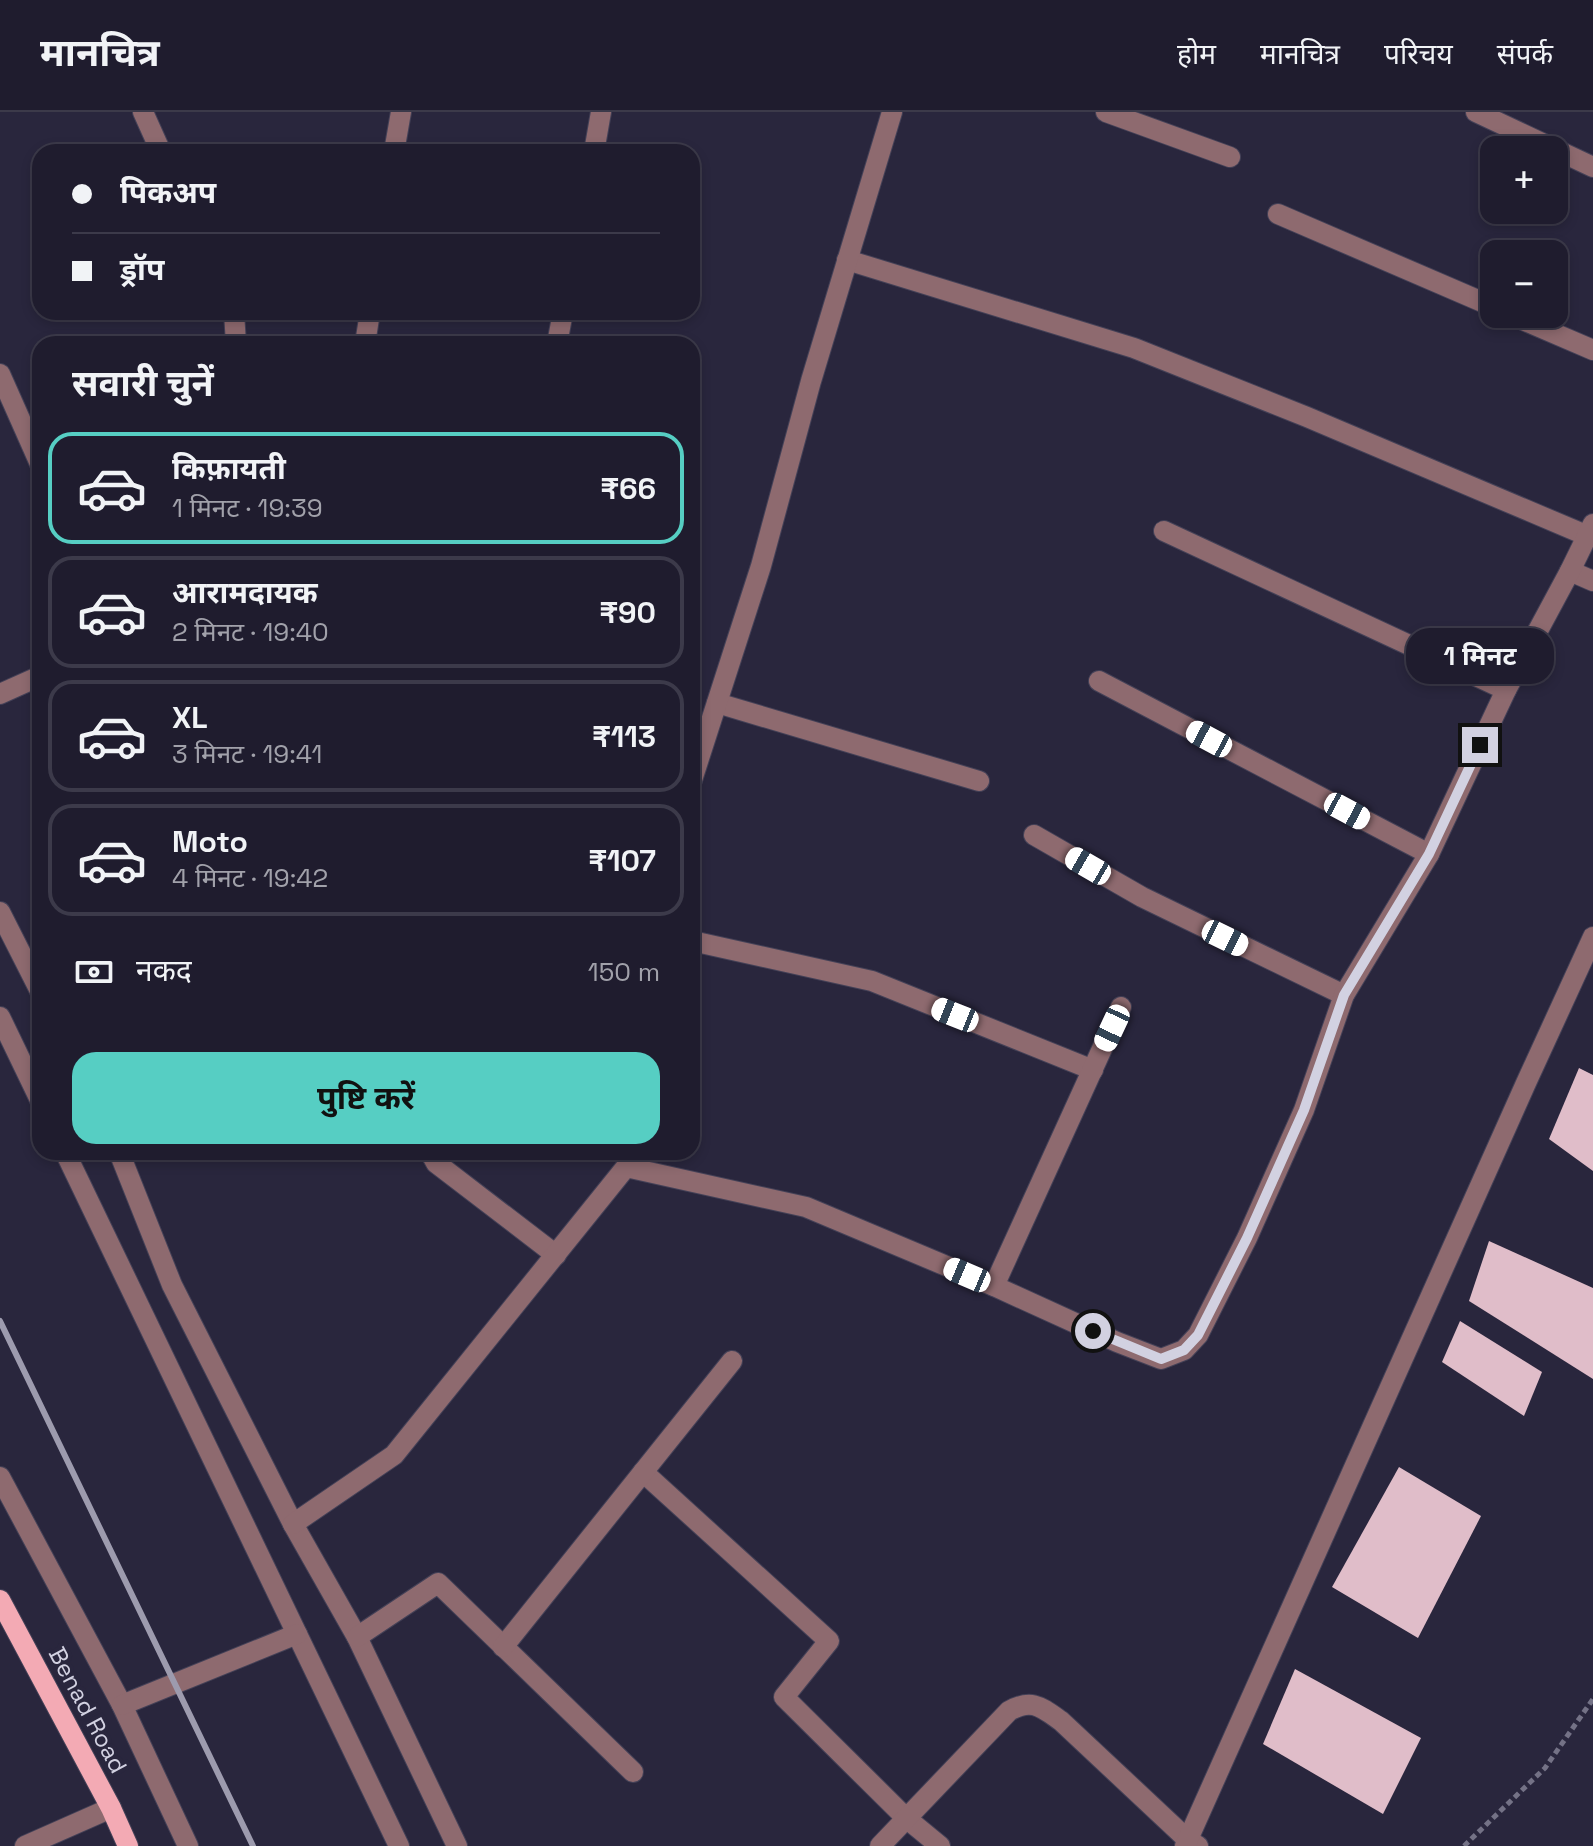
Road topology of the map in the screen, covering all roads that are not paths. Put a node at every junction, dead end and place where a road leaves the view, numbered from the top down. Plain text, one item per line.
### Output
1 (143, 112) edge
2 (401, 112) edge
3 (601, 112) edge
4 (892, 112) edge
5 (1106, 112) edge
6 (1476, 112) edge
7 (157, 144) edge
8 (395, 144) edge
9 (595, 144) edge
10 (1230, 157) dead end
11 (1593, 167) edge
12 (1278, 214) dead end
13 (847, 260) junction
14 (1480, 301) edge
15 (1542, 328) edge
16 (1593, 350) edge
17 (0, 374) edge
18 (32, 444) edge
19 (1591, 530) edge
20 (1164, 531) dead end
21 (1570, 571) junction
22 (1593, 581) edge
23 (32, 680) edge
24 (1099, 681) dead end
25 (1506, 690) junction
26 (0, 694) edge
27 (717, 703) junction
28 (700, 755) edge
29 (979, 781) dead end
30 (1034, 835) dead end
31 (1429, 854) junction
32 (0, 912) edge
33 (1593, 937) edge
34 (700, 943) edge
35 (32, 959) edge
36 (1344, 995) junction
37 (1121, 1007) dead end
38 (0, 1017) edge
39 (1093, 1070) junction
40 (32, 1083) edge
41 (69, 1160) edge
42 (123, 1160) edge
43 (434, 1160) edge
44 (621, 1160) edge
45 (556, 1255) junction
46 (994, 1286) junction
47 (732, 1361) dead end
48 (643, 1472) junction
49 (0, 1477) edge
50 (293, 1524) junction
51 (0, 1600) edge
52 (297, 1634) junction
53 (357, 1637) junction
54 (503, 1647) junction
55 (122, 1705) junction
56 (633, 1772) dead end
57 (111, 1808) junction
58 (906, 1818) junction
59 (1190, 1844) edge
60 (25, 1846) edge
61 (128, 1846) edge
62 (188, 1846) edge
63 (399, 1846) edge
64 (457, 1846) edge
65 (880, 1846) edge
66 (940, 1846) edge

1 - 7 street
2 - 8 street
3 - 9 street
4 - 13 street
5 - 10 street
6 - 11 street
12 - 14 street
13 - 19 street
13 - 27 street
15 - 16 street
17 - 18 street
19 - 21 street
20 - 25 street
21 - 22 street
21 - 25 street
23 - 26 street
24 - 31 street
25 - 31 street
27 - 28 street
27 - 29 street
30 - 36 street
31 - 36 street
32 - 35 street
33 - 59 street
34 - 39 street
36 - 46 street
37 - 39 street
38 - 40 street
39 - 46 street
41 - 52 street
42 - 50 street
43 - 45 street
44 - 45 street
44 - 46 street
45 - 50 street
47 - 48 street
48 - 54 street
48 - 58 street
49 - 55 street
50 - 53 street
51 - 57 main road, Benad Road
52 - 55 street
52 - 63 street
53 - 54 street
53 - 64 street
54 - 56 street
55 - 62 street
57 - 60 street
57 - 61 main road, Benad Road
58 - 59 street
58 - 65 street
58 - 66 street

